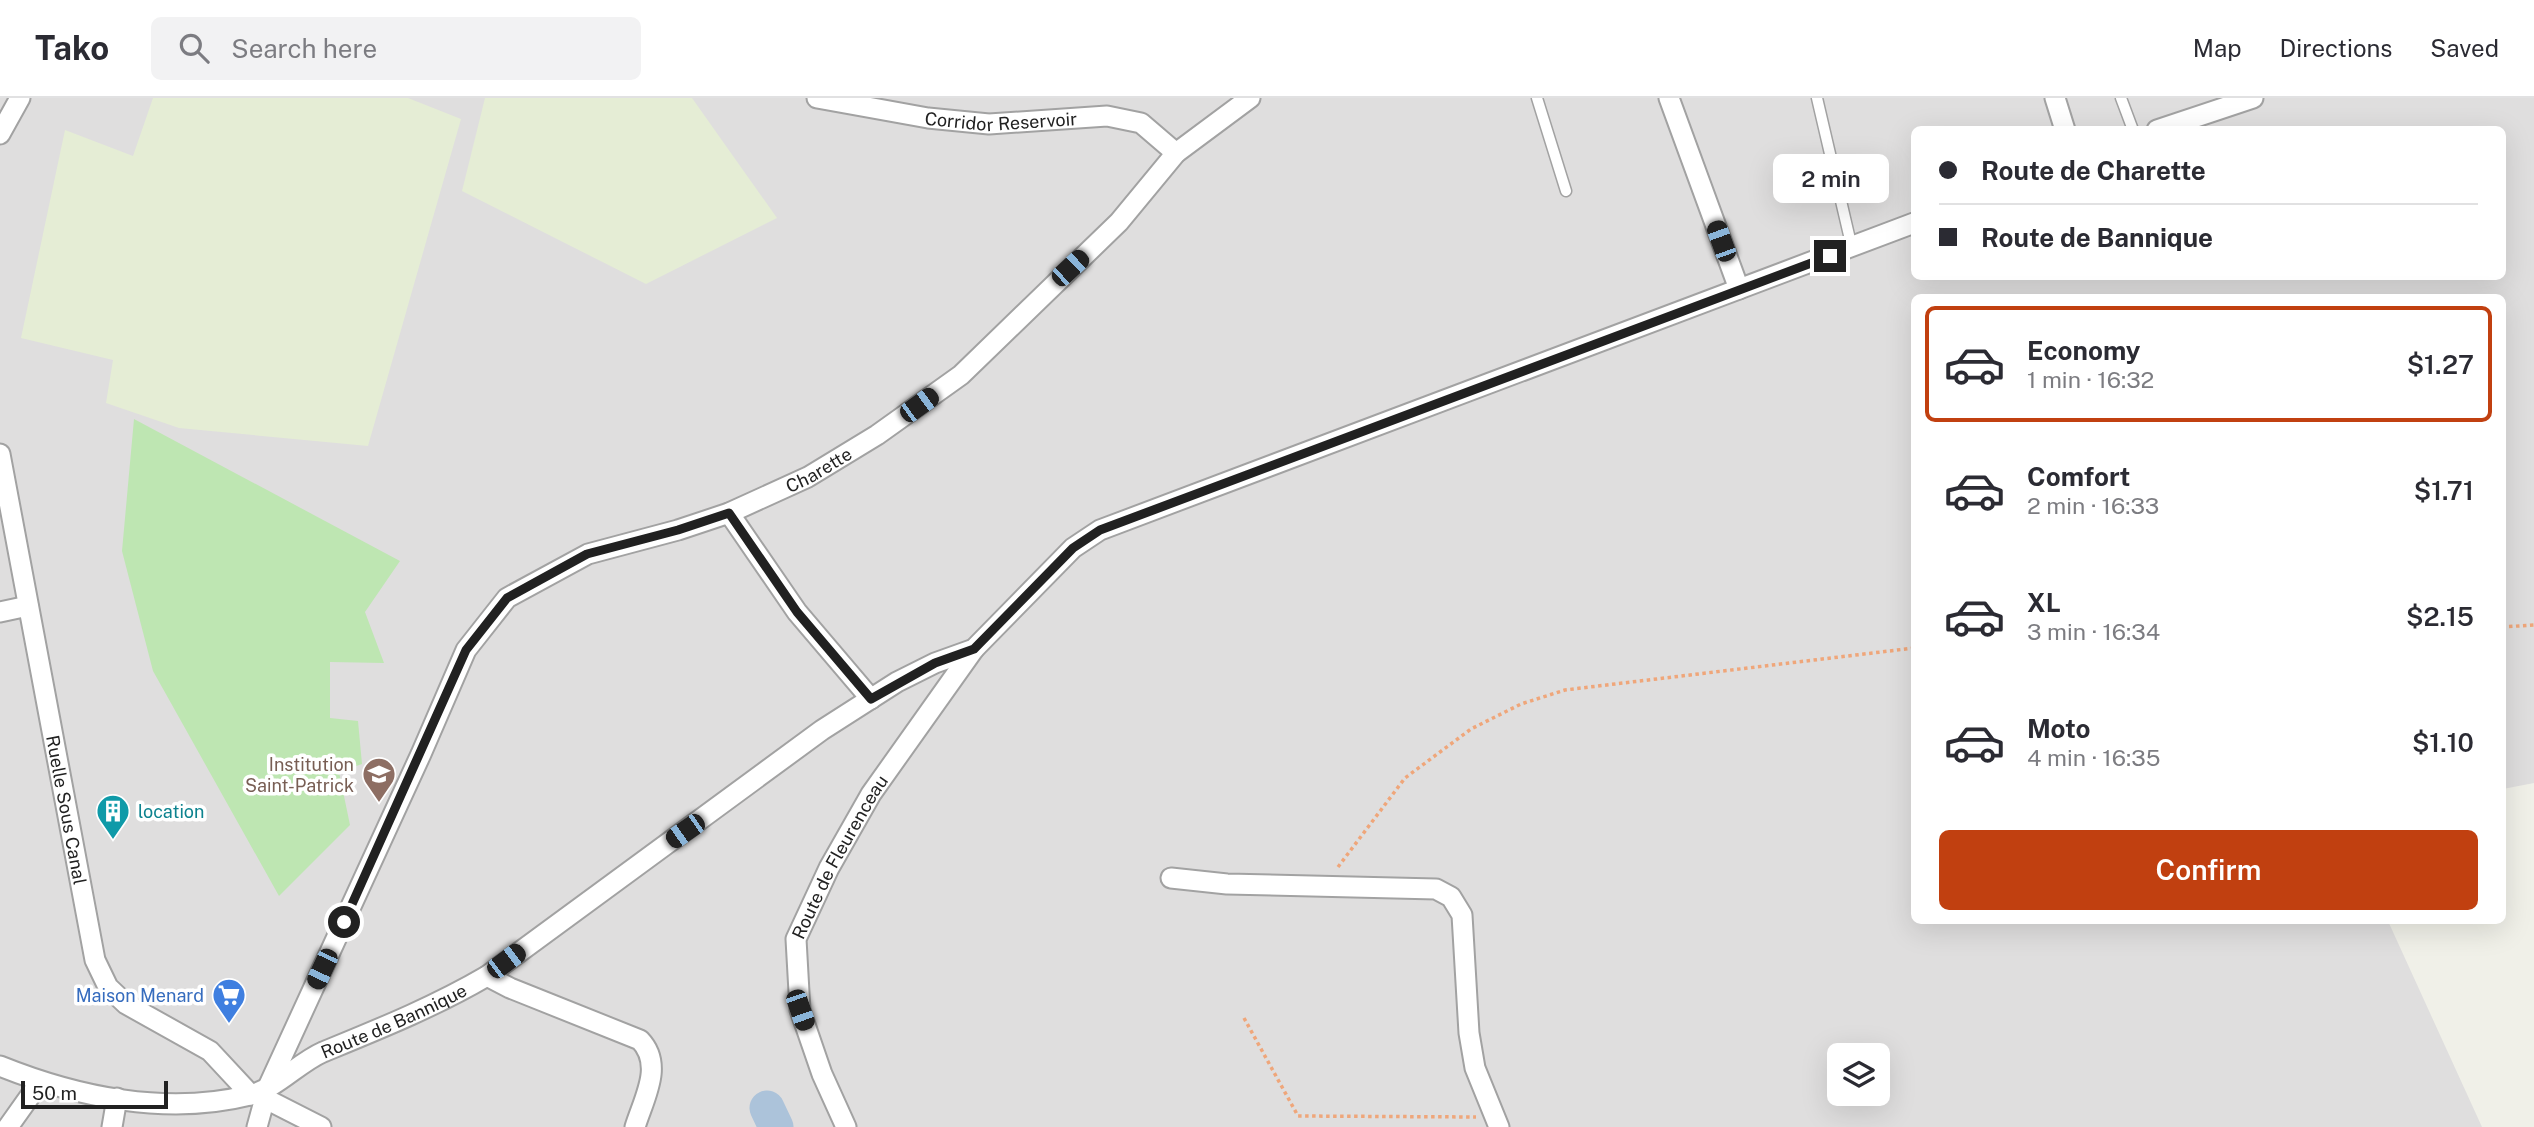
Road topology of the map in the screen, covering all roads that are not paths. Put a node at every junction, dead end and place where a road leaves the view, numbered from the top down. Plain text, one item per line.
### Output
1 (20, 98) edge
2 (817, 98) edge
3 (1250, 98) edge
4 (1537, 98) edge
5 (1670, 98) edge
6 (1817, 98) edge
7 (2055, 98) edge
8 (2121, 98) edge
9 (2253, 98) edge
10 (2064, 126) edge
11 (2132, 126) edge
12 (2169, 126) edge
13 (0, 134) edge
14 (1176, 153) junction
15 (1566, 191) dead end
16 (1911, 224) edge
17 (1853, 248) junction
18 (1739, 289) junction
19 (0, 454) edge
20 (729, 513) junction
21 (28, 607) junction
22 (0, 612) edge
23 (974, 649) junction
24 (871, 699) junction
25 (1171, 878) dead end
26 (487, 976) junction
27 (0, 1066) edge
28 (40, 1082) junction
29 (261, 1093) junction
30 (117, 1098) junction
31 (1495, 1122) edge
32 (8, 1127) edge
33 (112, 1127) edge
34 (257, 1127) edge
35 (321, 1127) edge
36 (635, 1127) edge
37 (846, 1127) edge

1 - 13 street
2 - 14 street, Corridor Reservoir
3 - 14 street, Charette
4 - 15 lane
5 - 18 street
6 - 17 lane
7 - 10 street
8 - 11 lane
9 - 12 street
14 - 20 street, Charette
16 - 17 street, Route de Bannique
17 - 18 street, Route de Bannique
18 - 23 street, Route de Bannique
19 - 21 street, Ruelle Sous Canal
20 - 24 street
20 - 29 street, Charette
21 - 22 street
21 - 29 street, Ruelle Sous Canal
23 - 24 street, Route de Bannique
23 - 37 street, Route de Fleurenceau
24 - 26 street, Route de Bannique
25 - 31 street
26 - 29 street, Route de Bannique
26 - 36 street
27 - 28 street
28 - 30 street
28 - 32 street
29 - 30 street
29 - 34 street, Charette
29 - 35 street
30 - 33 street

